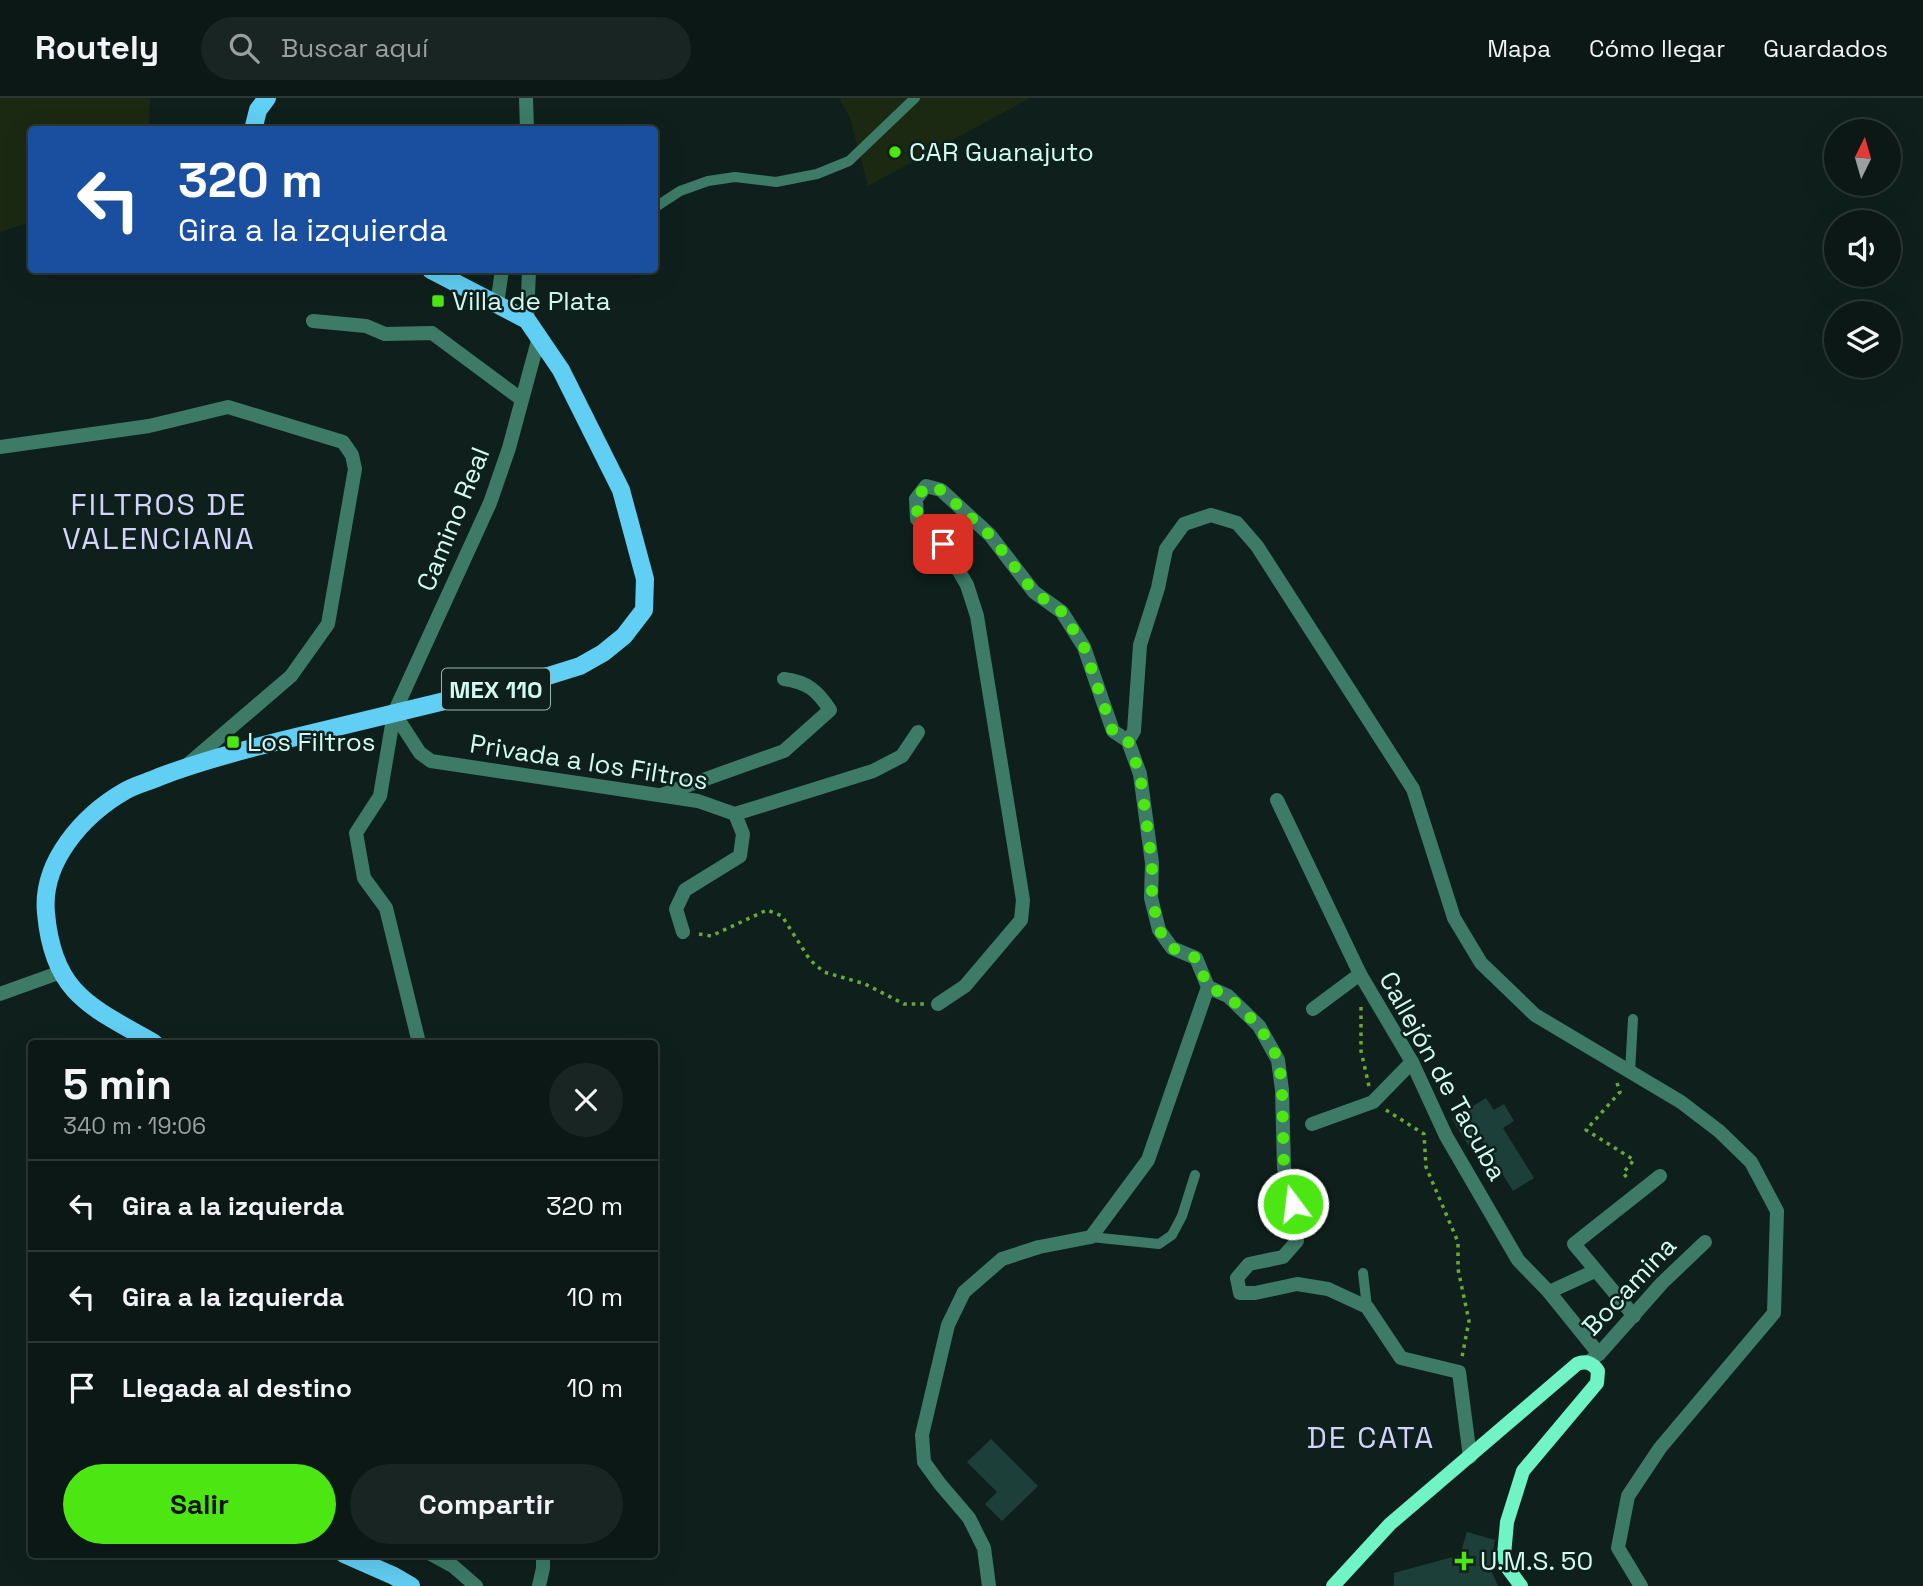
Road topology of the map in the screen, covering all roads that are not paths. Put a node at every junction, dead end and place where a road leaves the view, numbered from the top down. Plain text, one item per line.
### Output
1 (267, 98) edge
2 (526, 98) edge
3 (915, 98) edge
4 (254, 126) edge
5 (527, 126) edge
6 (658, 205) edge
7 (437, 273) edge
8 (502, 273) edge
9 (529, 273) edge
10 (497, 304) junction
11 (527, 320) junction
12 (313, 321) dead end
13 (539, 337) junction
14 (521, 399) junction
15 (0, 447) edge
16 (784, 679) dead end
17 (394, 713) junction
18 (918, 732) dead end
19 (1128, 741) junction
20 (183, 768) junction
21 (659, 796) junction
22 (1277, 800) dead end
23 (735, 814) junction
24 (683, 932) road end
25 (61, 972) junction
26 (1360, 974) junction
27 (1208, 987) junction
28 (0, 994) edge
29 (938, 1004) road end
30 (1313, 1009) dead end
31 (1633, 1019) dead end
32 (149, 1040) edge
33 (418, 1040) edge
34 (1412, 1062) junction
35 (1630, 1072) junction
36 (1312, 1124) dead end
37 (1195, 1175) dead end
38 (1660, 1176) dead end
39 (1091, 1237) junction
40 (1704, 1242) dead end
41 (1595, 1271) junction
42 (1363, 1273) dead end
43 (1549, 1292) junction
44 (1367, 1307) junction
45 (1634, 1316) junction
46 (1593, 1358) junction
47 (1470, 1457) junction
48 (353, 1558) edge
49 (438, 1558) edge
50 (543, 1558) edge
51 (411, 1586) edge
52 (476, 1586) edge
53 (539, 1586) edge
54 (989, 1586) edge
55 (1333, 1586) edge
56 (1521, 1586) edge
57 (1642, 1586) edge

1 - 4 main road
2 - 5 street
3 - 6 lane
7 - 10 main road, MEX 110
8 - 10 street
9 - 11 street
10 - 11 main road, MEX 110
11 - 13 main road, MEX 110
12 - 14 street
13 - 14 street, Camino Real
13 - 17 main road, MEX 110
14 - 17 street, Camino Real
15 - 20 street
16 - 21 street
17 - 20 main road, MEX 110
17 - 21 street, Privada a los Filtros
17 - 33 street, Camino Real
18 - 23 street
19 - 27 street
19 - 29 street
19 - 35 street
20 - 25 main road, MEX 110
21 - 23 street, Privada a los Filtros
22 - 26 street, Callejón de Tacuba
23 - 24 street, Privada a los Filtros
25 - 28 street
25 - 32 main road, MEX 110
26 - 30 street
26 - 34 street, Callejón de Tacuba
27 - 39 street
27 - 44 street
31 - 35 lane
34 - 36 street
34 - 43 street, Callejón de Tacuba
35 - 57 street
37 - 39 lane
38 - 41 street
39 - 54 street
40 - 45 street, Bocamina
41 - 43 street
41 - 45 street
42 - 44 lane
43 - 46 street, Callejón de Tacuba
44 - 47 street
45 - 46 street, Bocamina
46 - 47 street
46 - 56 street
47 - 55 street
48 - 51 main road
49 - 52 street
50 - 53 street

